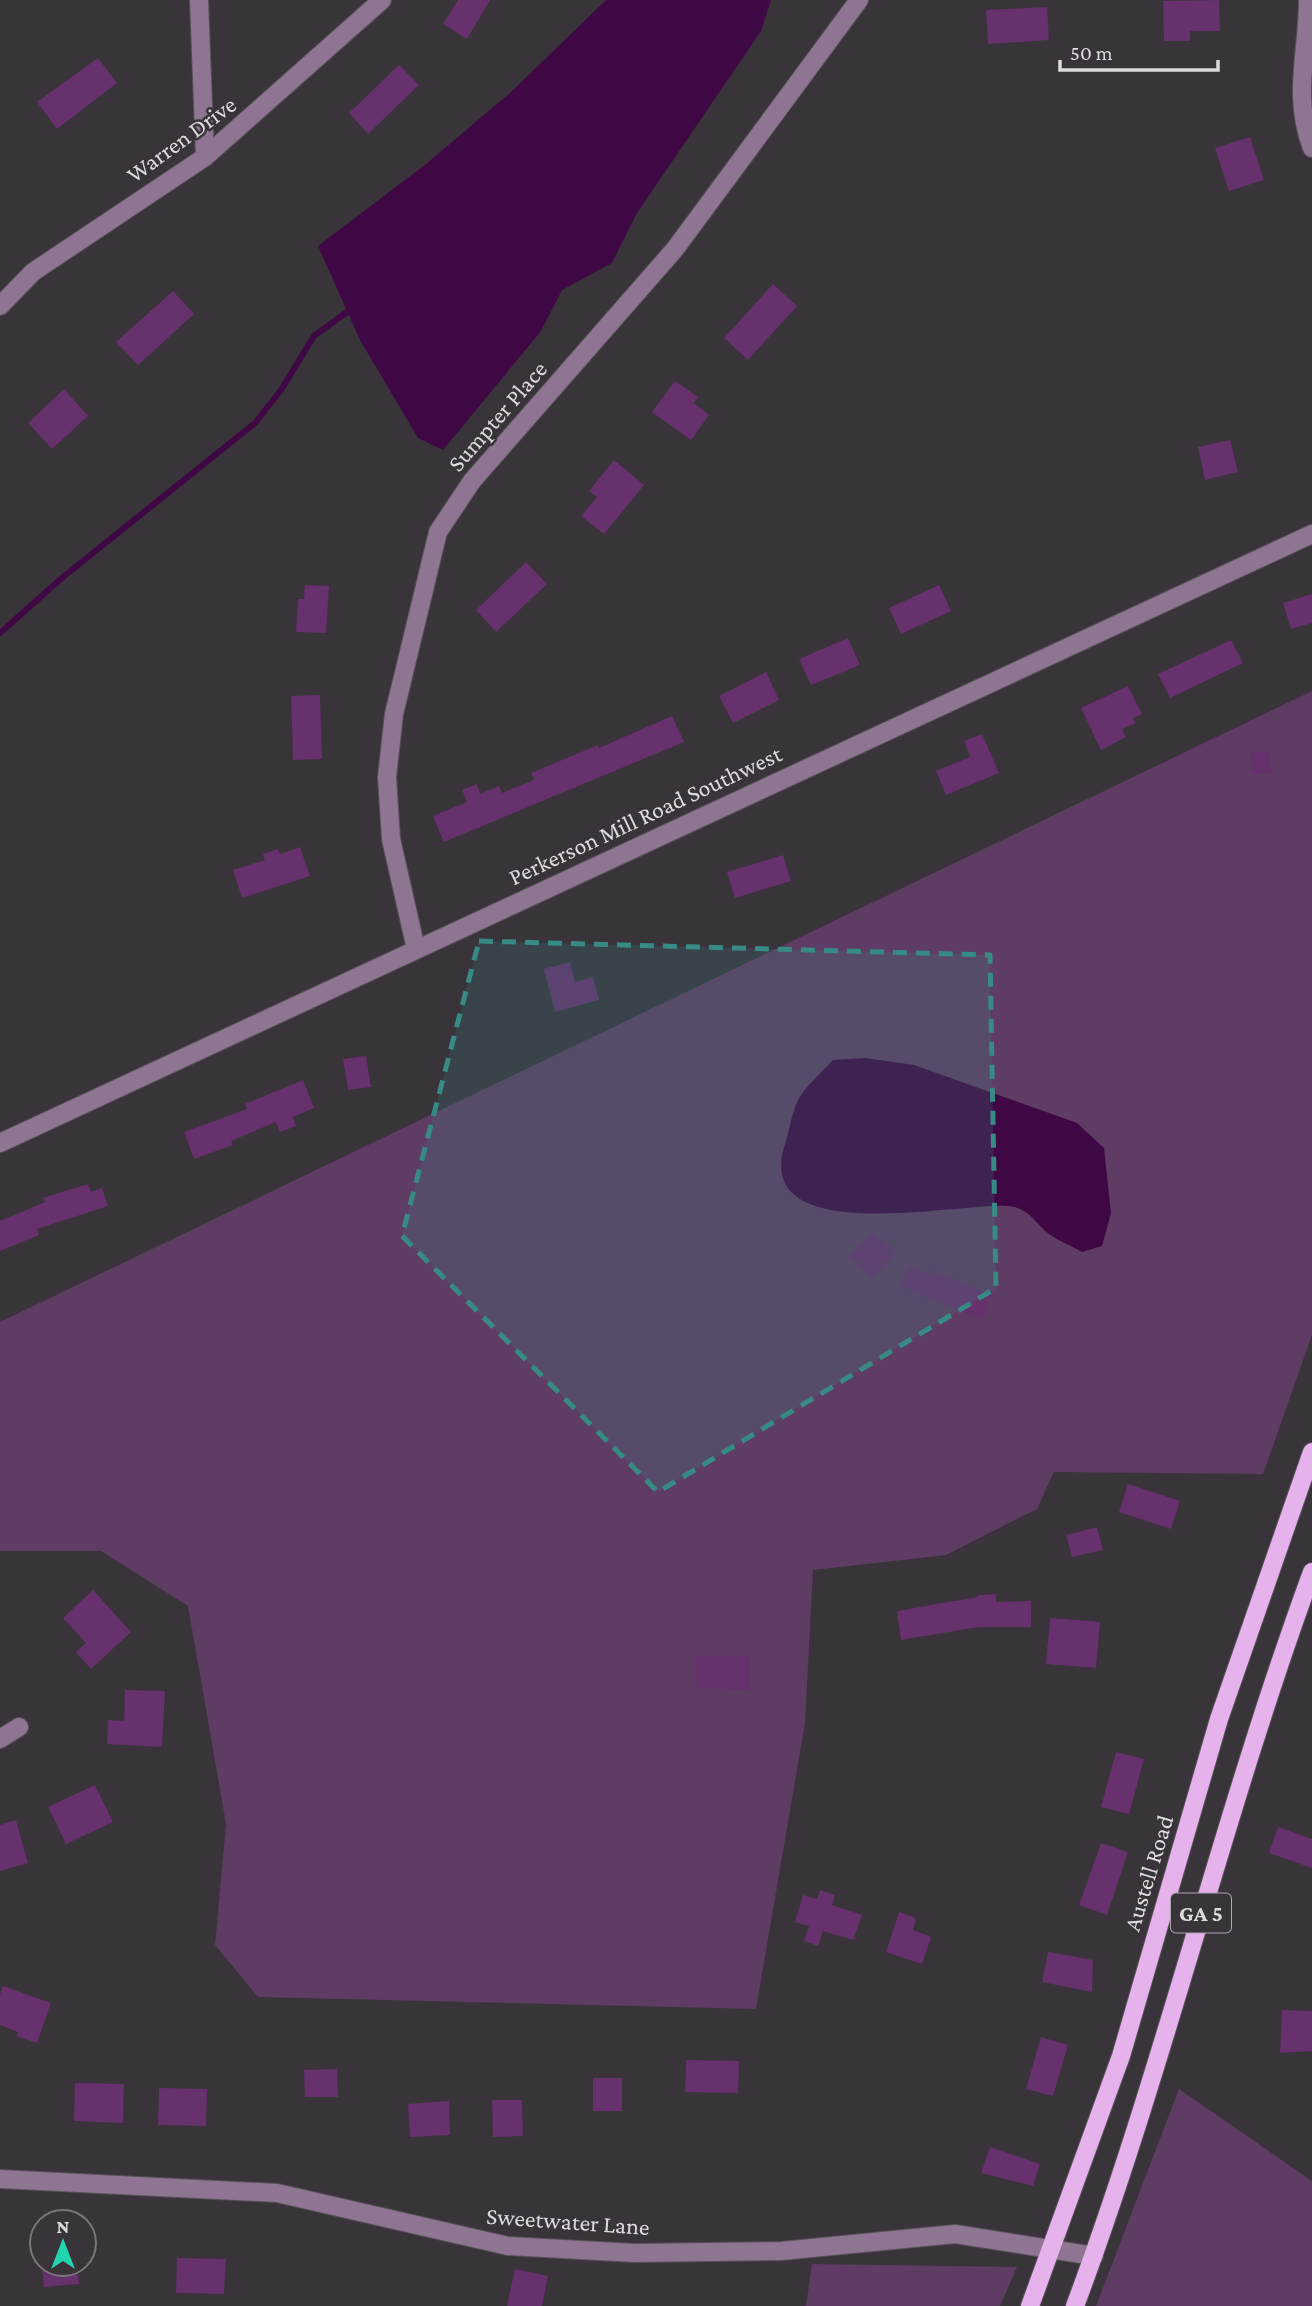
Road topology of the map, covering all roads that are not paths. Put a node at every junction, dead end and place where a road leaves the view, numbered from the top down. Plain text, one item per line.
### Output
1 (199, 0) edge
2 (382, 0) edge
3 (859, 0) edge
4 (1308, 0) edge
5 (1312, 148) edge
6 (205, 158) junction
7 (0, 306) edge
8 (1312, 534) edge
9 (416, 949) junction
10 (0, 1143) edge
11 (1312, 1452) edge
12 (1312, 1572) edge
13 (19, 1727) dead end
14 (0, 1739) edge
15 (0, 2179) edge
16 (1050, 2249) junction
17 (1094, 2256) junction
18 (1030, 2306) edge
19 (1075, 2306) edge

1 - 6 street
2 - 6 street, Warren Drive
3 - 9 street, Sumpter Place
4 - 5 street
6 - 7 street, Warren Drive
8 - 9 street, Perkerson Mill Road Southwest
9 - 10 street, Perkerson Mill Road Southwest
11 - 16 main road, Austell Road / GA 5
12 - 17 main road, GA 5
13 - 14 street
15 - 16 street, Sweetwater Lane
16 - 17 street, Sweetwater Lane
16 - 18 main road, Austell Road / GA 5
17 - 19 main road, GA 5

